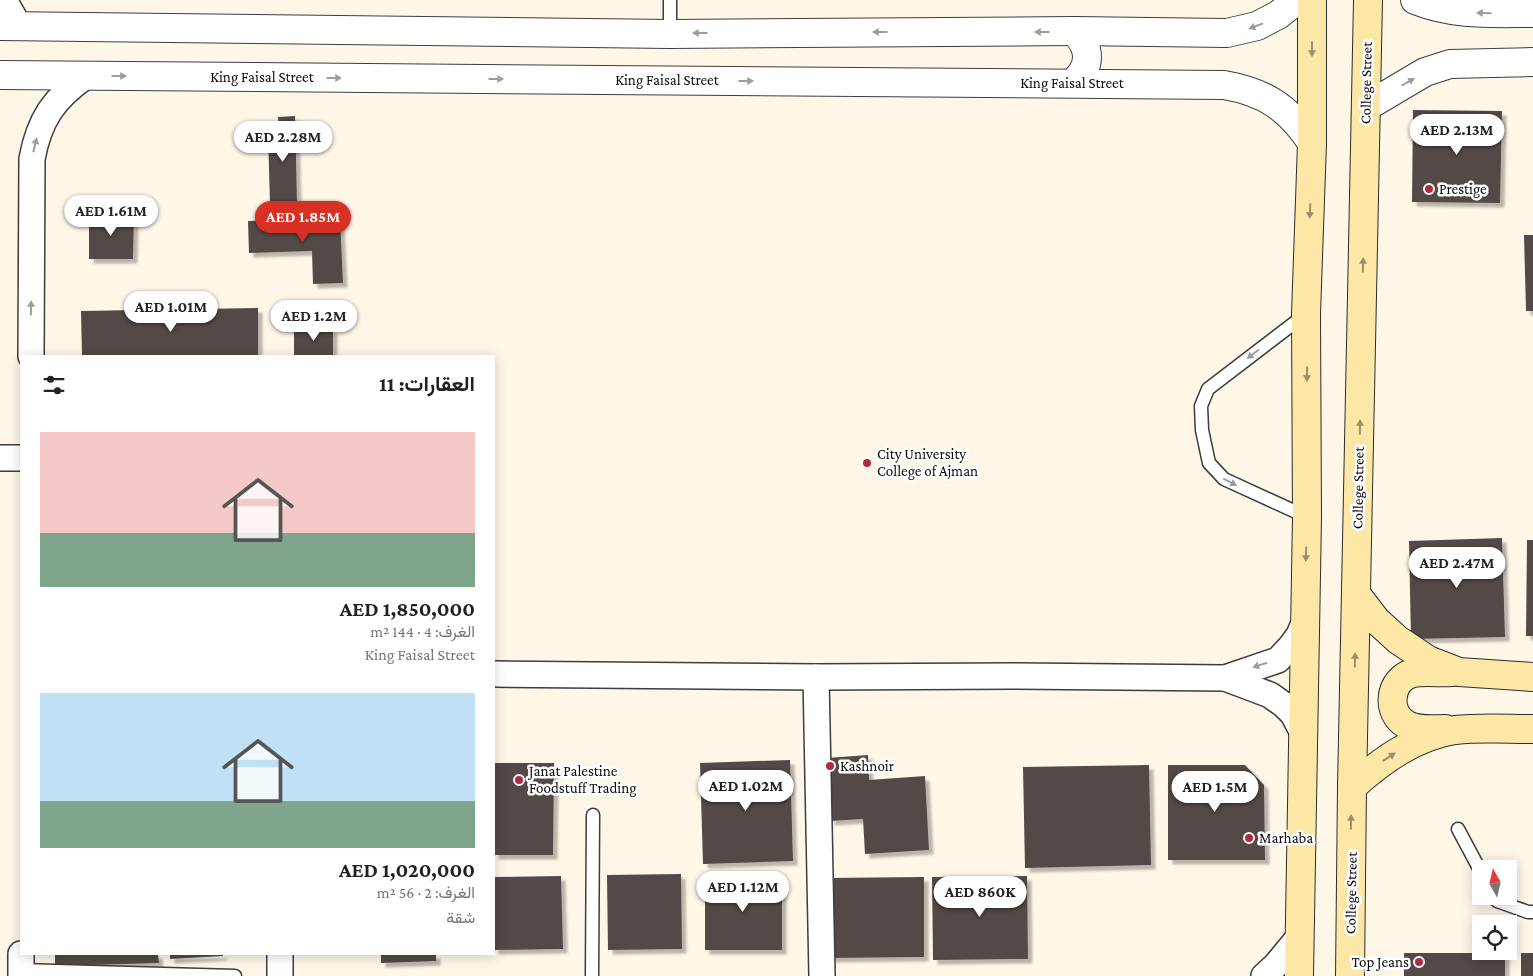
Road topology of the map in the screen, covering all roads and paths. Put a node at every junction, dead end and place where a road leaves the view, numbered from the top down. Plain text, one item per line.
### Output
1 (4, 0) edge
2 (670, 0) edge
3 (1297, 0) edge
4 (1312, 0) edge
5 (1368, 0) edge
6 (1415, 0) edge
7 (1533, 13) edge
8 (9, 26) edge
9 (1074, 32) junction
10 (670, 34) junction
11 (1533, 62) edge
12 (0, 75) edge
13 (86, 76) junction
14 (1073, 83) junction
15 (1366, 107) junction
16 (1312, 143) junction
17 (1306, 314) junction
18 (31, 355) edge
19 (0, 458) edge
20 (20, 458) edge
21 (1307, 517) junction
22 (1356, 594) junction
23 (1305, 621) junction
24 (1459, 672) junction
25 (495, 674) edge
26 (1533, 677) edge
27 (816, 678) junction
28 (1225, 678) junction
29 (1533, 728) edge
30 (1456, 730) junction
31 (1304, 735) junction
32 (1352, 787) junction
33 (593, 815) dead end
34 (1458, 829) dead end
35 (1475, 860) edge
36 (1508, 905) edge
37 (1533, 912) edge
38 (1300, 936) junction
39 (280, 955) edge
40 (21, 967) edge
41 (235, 976) edge
42 (280, 976) edge
43 (592, 976) edge
44 (822, 976) edge
45 (1264, 976) edge
46 (1299, 976) edge
47 (1350, 976) edge

1 - 8 street
2 - 10 lane
3 -> 9 street
4 -> 16 main road
5 - 15 main road, College Street
7 -> 6 street
8 - 10 street
9 -> 10 street
9 - 14 street
15 -> 11 street
12 - 13 street, King Faisal Street
13 -> 14 street, King Faisal Street
18 -> 13 street
14 - 16 street, King Faisal Street
22 -> 15 main road, College Street
16 -> 17 main road
17 -> 21 main road
17 -> 21 lane
19 - 20 street
21 -> 23 main road
22 - 24 main road
32 -> 22 main road, College Street
23 -> 28 street
23 - 31 main road
24 - 26 main road
24 - 30 main road
25 - 27 street
27 - 28 street
27 - 44 street
28 - 31 street
29 - 30 main road
32 -> 30 main road
31 - 38 main road
47 -> 32 main road, College Street
33 - 43 lane
34 - 35 lane
36 - 37 lane
38 - 45 street
38 - 46 main road
39 - 42 street
40 - 41 lane

